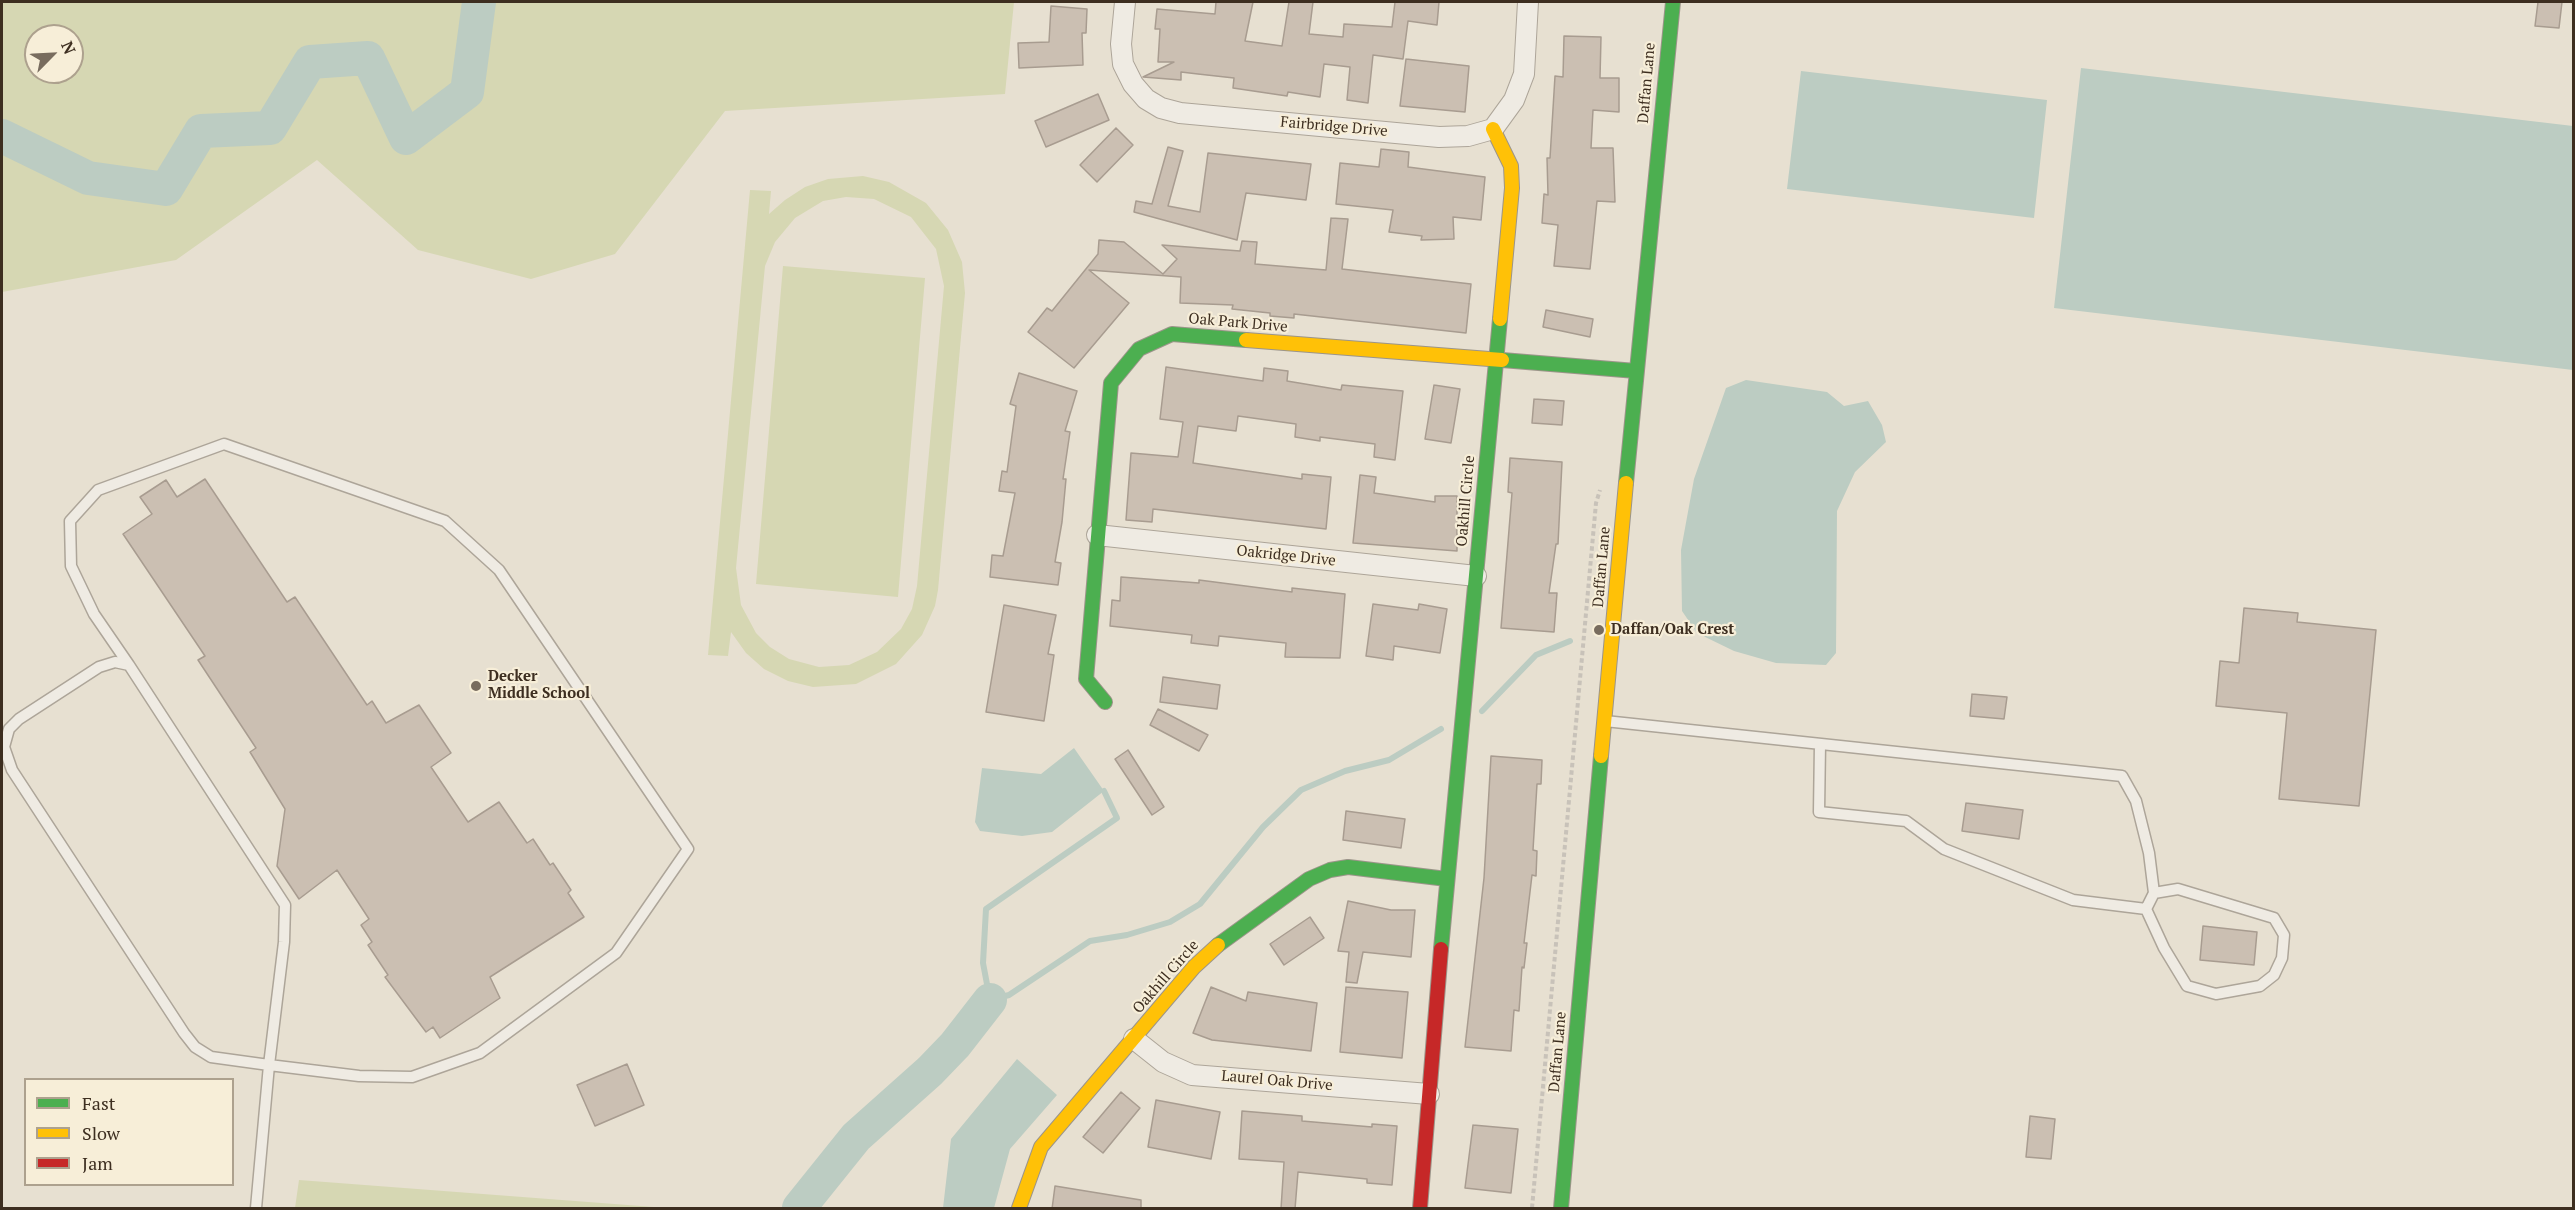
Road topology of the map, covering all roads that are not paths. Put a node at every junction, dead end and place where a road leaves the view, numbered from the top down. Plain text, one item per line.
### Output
1 (1125, 2) edge
2 (1528, 2) edge
3 (1673, 2) edge
4 (1493, 129) junction
5 (1496, 360) junction
6 (1636, 371) junction
7 (1097, 535) junction
8 (1476, 576) junction
9 (129, 665) junction
10 (1105, 702) dead end
11 (1605, 721) junction
12 (1820, 744) junction
13 (1447, 879) junction
14 (2154, 892) junction
15 (2146, 909) junction
16 (1134, 1039) junction
17 (269, 1065) junction
18 (1430, 1094) junction
19 (256, 1209) edge
20 (1019, 1209) edge
21 (1420, 1209) edge
22 (1561, 1209) edge

1 - 4 street, Fairbridge Drive
2 - 4 street
3 - 6 street, Daffan Lane
4 - 5 street, Oakhill Circle
5 - 6 street, Oak Park Drive
5 - 7 street, Oak Park Drive
5 - 8 street, Oakhill Circle
6 - 11 street, Daffan Lane
7 - 8 street, Oakridge Drive
7 - 10 street, Oak Park Drive
8 - 13 street, Oakhill Circle
9 - 17 lane
9 - 17 lane
9 - 17 lane
11 - 12 lane
11 - 22 street, Daffan Lane
12 - 14 lane
12 - 15 lane
13 - 16 street, Oakhill Circle
13 - 18 street, Oakhill Circle
14 - 15 lane
14 - 15 lane
16 - 18 street, Laurel Oak Drive
16 - 20 street, Oakhill Circle
17 - 19 lane
18 - 21 street, Oakhill Circle

